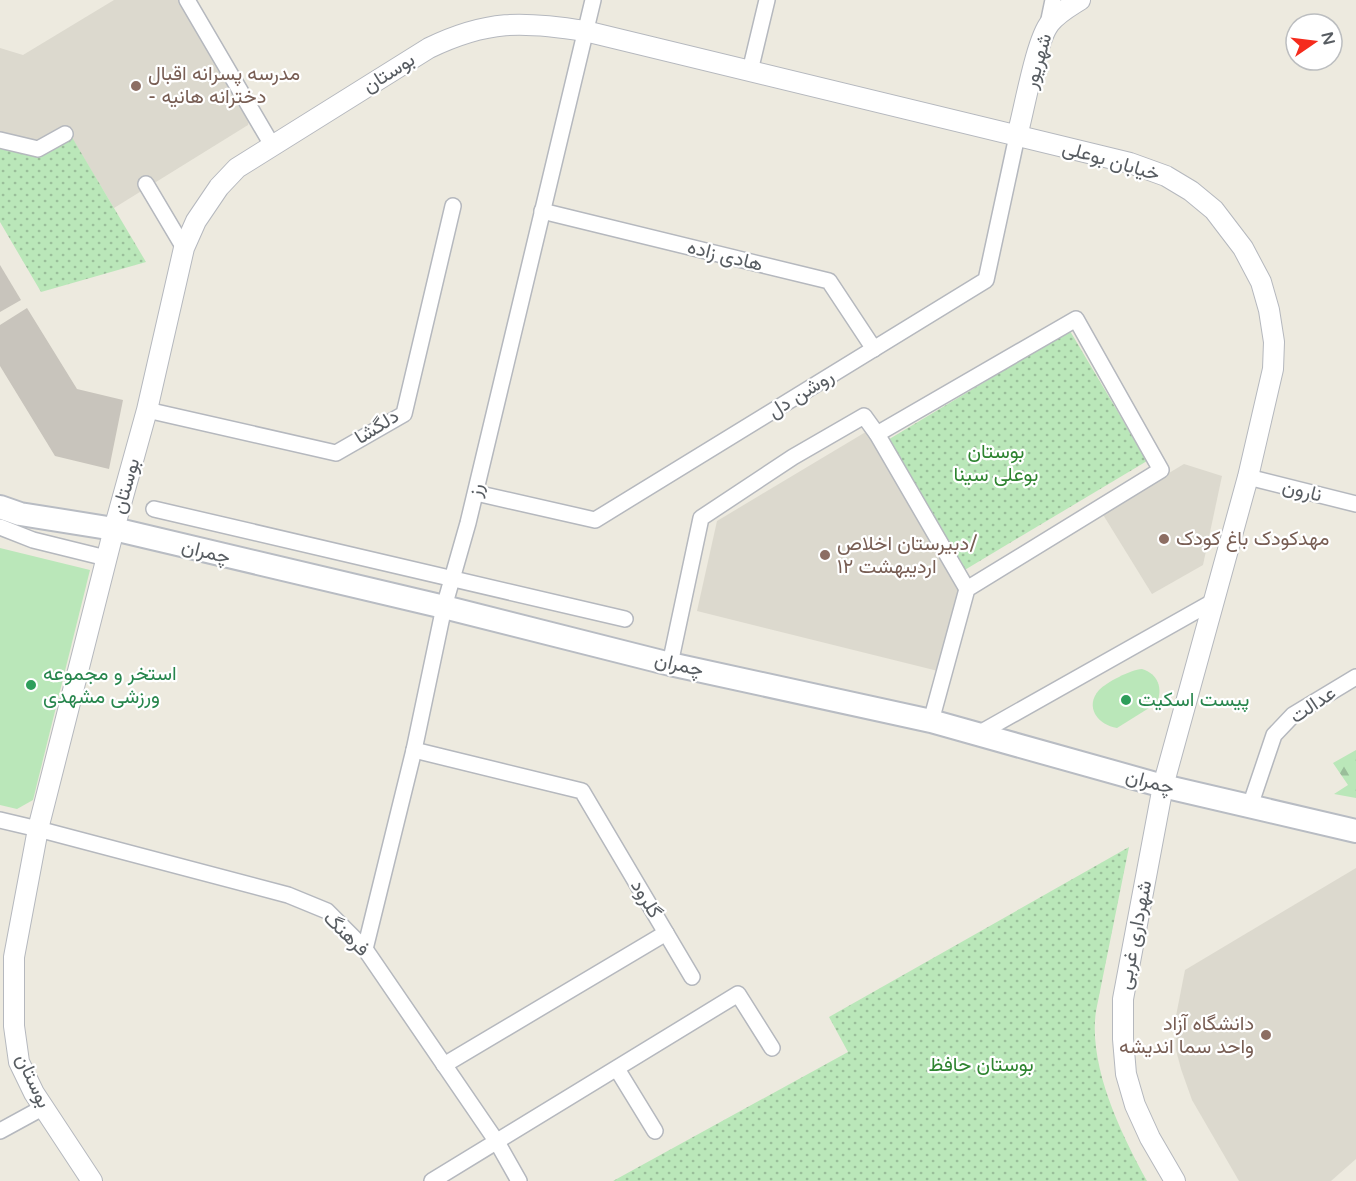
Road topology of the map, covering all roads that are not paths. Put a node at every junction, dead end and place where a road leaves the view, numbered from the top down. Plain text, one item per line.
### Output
1 (187, 0) edge
2 (593, 0) edge
3 (767, 0) edge
4 (1053, 0) edge
5 (1080, 0) edge
6 (1048, 24) junction
7 (585, 31) junction
8 (750, 71) junction
9 (65, 134) dead end
10 (1017, 136) junction
11 (0, 140) edge
12 (272, 145) junction
13 (146, 184) dead end
14 (453, 206) dead end
15 (542, 211) junction
16 (184, 248) junction
17 (874, 349) junction
18 (147, 410) junction
19 (877, 434) junction
20 (1248, 477) junction
21 (476, 493) junction
22 (1356, 504) edge
23 (0, 507) edge
24 (154, 509) dead end
25 (0, 527) edge
26 (114, 529) junction
27 (106, 558) junction
28 (452, 579) junction
29 (967, 589) junction
30 (1214, 601) junction
31 (444, 607) junction
32 (625, 619) dead end
33 (670, 663) junction
34 (1356, 677) edge
35 (931, 721) junction
36 (978, 735) junction
37 (414, 750) junction
38 (1163, 786) junction
39 (1250, 806) junction
40 (0, 820) edge
41 (38, 829) junction
42 (1356, 831) edge
43 (666, 933) junction
44 (365, 949) junction
45 (7, 956) edge
46 (692, 977) dead end
47 (772, 1048) dead end
48 (444, 1065) junction
49 (617, 1069) junction
50 (44, 1107) junction
51 (0, 1131) edge
52 (655, 1131) dead end
53 (497, 1142) junction
54 (92, 1181) edge
55 (432, 1181) edge
56 (519, 1181) edge
57 (1175, 1181) edge

1 - 12 street
2 - 7 street, رز
3 - 8 street
4 - 6 street
5 - 6 street, شهریور
6 - 10 street, شهریور
7 - 8 street, خیابان بوعلی
7 - 12 street, بوستان
7 - 15 street, رز
8 - 10 street, خیابان بوعلی
9 - 11 street
10 - 17 street, روشن دل
10 - 20 street, خیابان بوعلی
12 - 16 street, بوستان
13 - 16 street
14 - 18 street, دلگشا
15 - 17 street, هادی زاده
15 - 21 street, رز
16 - 18 street, بوستان
17 - 21 street, روشن دل
18 - 26 street, بوستان
19 - 29 street
19 - 29 street
19 - 33 street
20 - 22 street, نارون
20 - 30 street, خیابان بوعلی
21 - 28 street, رز
23 - 26 main road, چمران
24 - 28 street
25 - 27 street
26 - 27 street, بوستان
26 - 31 main road, چمران
27 - 41 street, بوستان
28 - 31 street, رز
28 - 32 street
29 - 35 street
30 - 36 street
30 - 38 street, خیابان بوعلی
31 - 33 main road, چمران
31 - 37 street, رز
33 - 35 main road, چمران
34 - 39 street, عدالت
35 - 36 main road, چمران
36 - 38 main road, چمران
37 - 43 street, گلرود
37 - 44 street, رز
38 - 39 main road, چمران
38 - 57 street, شهرداری غربی
39 - 42 main road, چمران
40 - 41 street, فرهنگ
41 - 44 street, فرهنگ
41 - 45 street, بوستان
43 - 46 street
43 - 48 street, گلرود
44 - 48 street, فرهنگ
45 - 50 street, بوستان
47 - 49 street
48 - 53 street, فرهنگ
49 - 52 street
49 - 53 street
50 - 51 street
50 - 54 street, بوستان
53 - 55 street
53 - 56 street, فرهنگ

